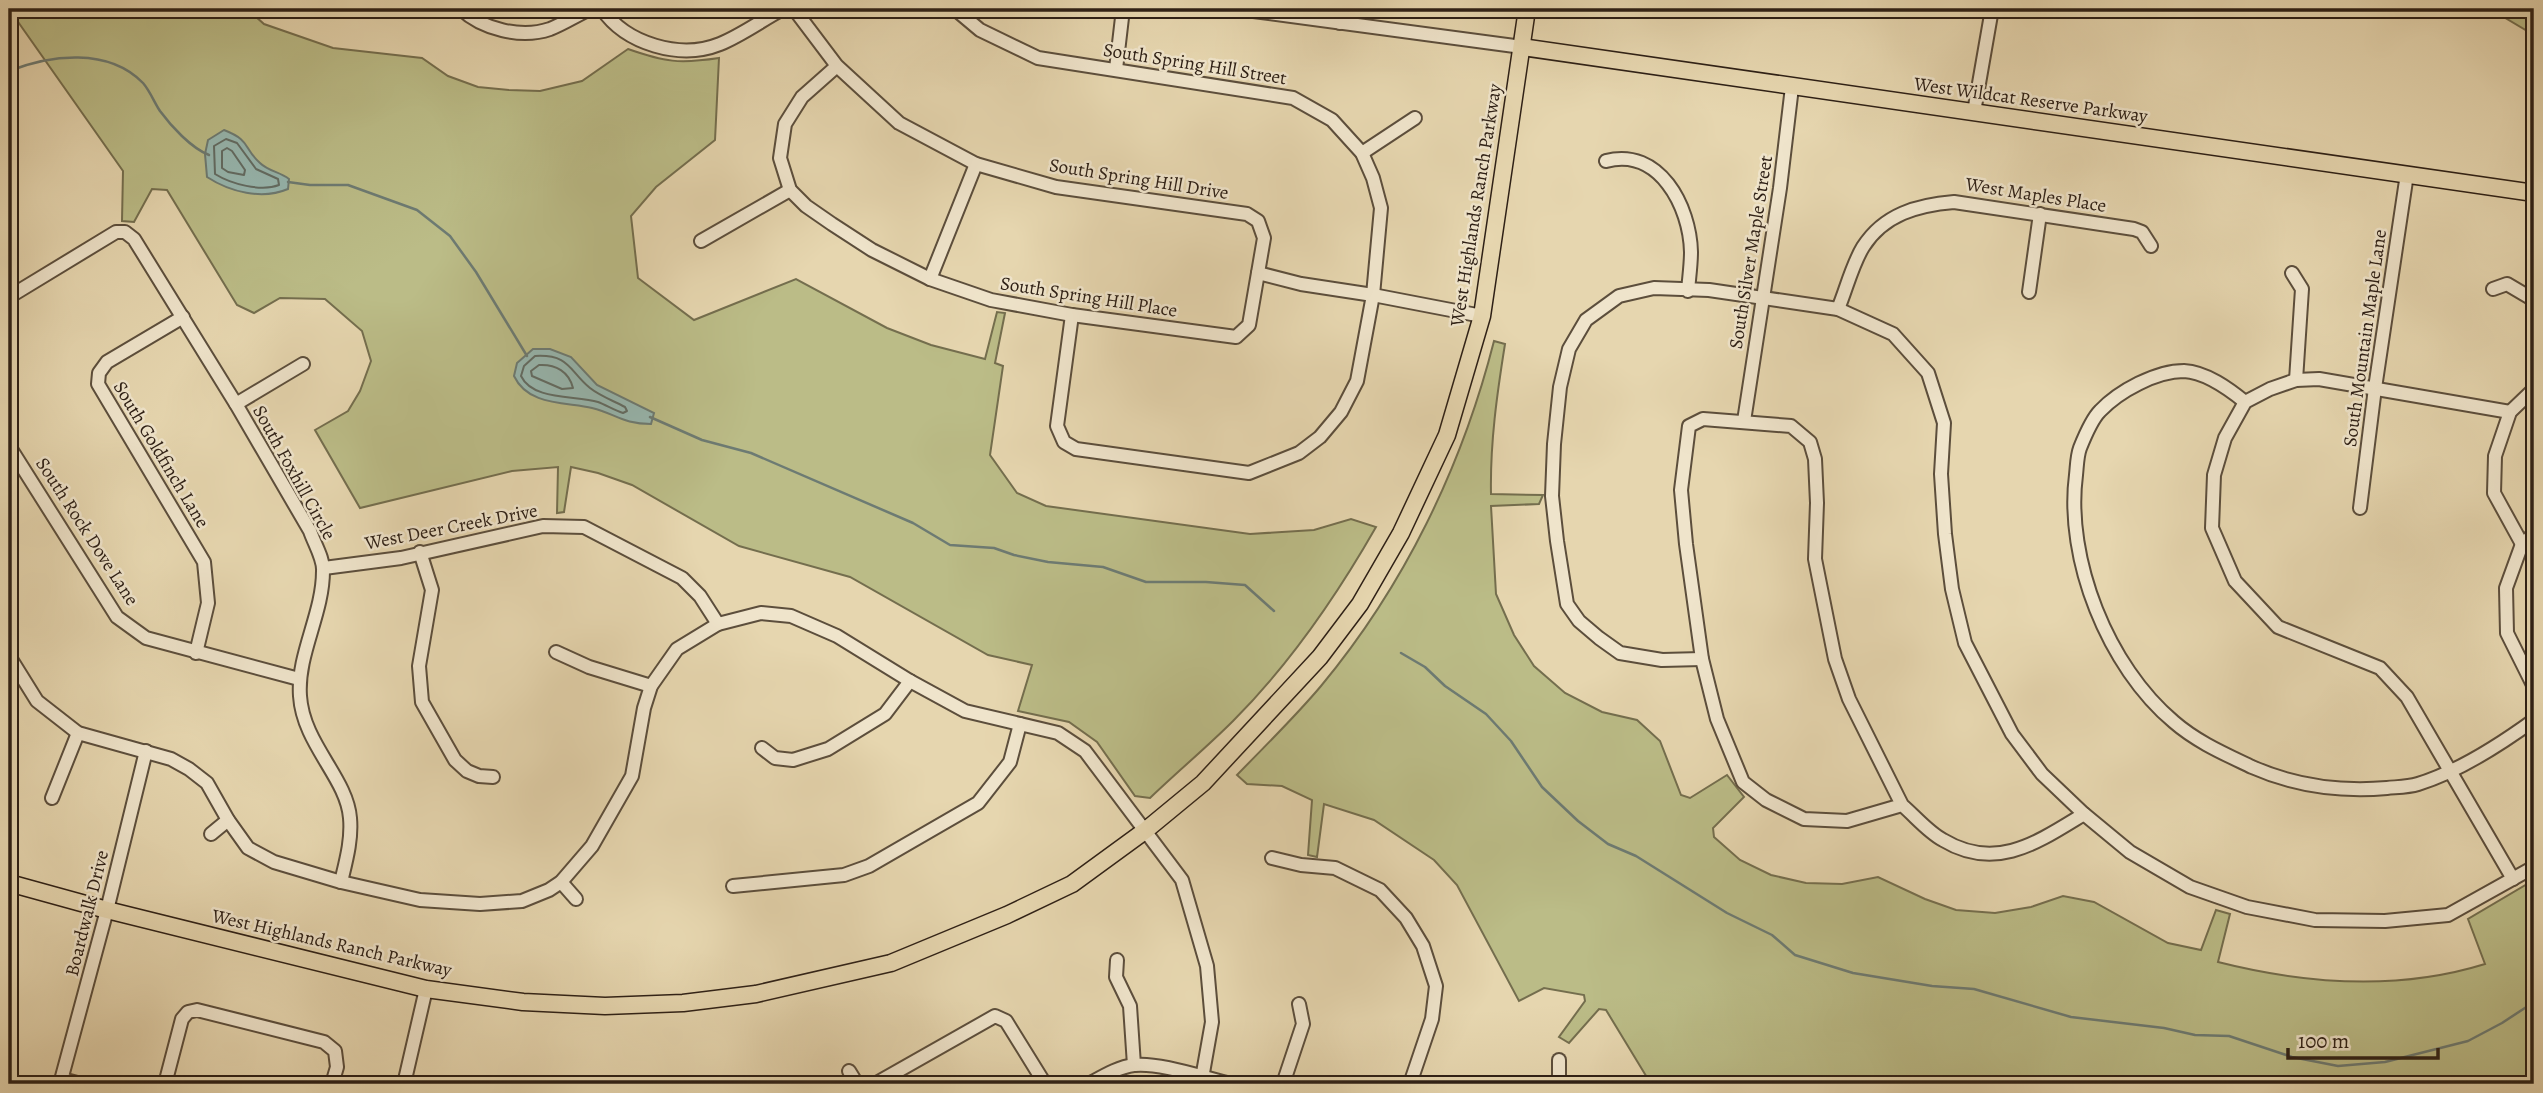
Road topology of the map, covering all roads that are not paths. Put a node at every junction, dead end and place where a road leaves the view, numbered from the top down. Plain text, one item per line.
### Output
1 (461, 9) edge
2 (590, 9) edge
3 (602, 9) edge
4 (783, 9) edge
5 (794, 9) edge
6 (955, 9) edge
7 (1123, 9) edge
8 (1238, 9) edge
9 (1340, 9) edge
10 (1527, 9) edge
11 (1992, 9) edge
12 (1340, 23) junction
13 (1521, 47) junction
14 (836, 66) junction
15 (1116, 69) junction
16 (1792, 88) junction
17 (1974, 112) junction
18 (1415, 118) dead end
19 (1362, 153) junction
20 (1606, 161) dead end
21 (976, 164) junction
22 (2407, 174) junction
23 (790, 190) junction
24 (2534, 194) edge
25 (2040, 214) junction
26 (701, 241) dead end
27 (2151, 246) dead end
28 (1258, 273) junction
29 (2292, 273) dead end
30 (930, 279) junction
31 (2493, 289) dead end
32 (1688, 291) junction
33 (2029, 292) dead end
34 (1373, 295) junction
35 (9, 297) edge
36 (1761, 299) junction
37 (2534, 300) edge
38 (1838, 309) junction
39 (1072, 315) junction
40 (1482, 316) junction
41 (183, 317) junction
42 (303, 364) dead end
43 (2296, 380) junction
44 (2375, 388) junction
45 (2534, 389) edge
46 (2245, 402) junction
47 (236, 404) junction
48 (2510, 412) junction
49 (1744, 421) junction
50 (9, 446) edge
51 (2360, 508) dead end
52 (2534, 534) edge
53 (2522, 544) junction
54 (420, 552) junction
55 (324, 568) junction
56 (718, 624) junction
57 (556, 652) dead end
58 (195, 653) junction
59 (9, 656) edge
60 (1702, 659) junction
61 (299, 680) junction
62 (910, 681) junction
63 (650, 686) junction
64 (2534, 687) edge
65 (2534, 720) edge
66 (1020, 724) junction
67 (78, 733) junction
68 (762, 748) dead end
69 (146, 751) junction
70 (2452, 771) junction
71 (493, 777) dead end
72 (52, 798) dead end
73 (1902, 804) junction
74 (2084, 814) junction
75 (228, 820) junction
76 (1146, 830) junction
77 (211, 834) dead end
78 (1272, 858) dead end
79 (2534, 867) edge
80 (2513, 879) junction
81 (341, 881) junction
82 (561, 882) junction
83 (9, 883) edge
84 (733, 886) dead end
85 (576, 899) dead end
86 (107, 910) junction
87 (1117, 960) dead end
88 (426, 989) junction
89 (1299, 1004) dead end
90 (1559, 1060) dead end
91 (1134, 1065) junction
92 (849, 1071) dead end
93 (1202, 1081) edge
94 (61, 1082) edge
95 (81, 1084) edge
96 (165, 1084) edge
97 (332, 1084) edge
98 (404, 1084) edge
99 (857, 1084) edge
100 (875, 1084) edge
101 (1045, 1084) edge
102 (1089, 1084) edge
103 (1231, 1084) edge
104 (1283, 1084) edge
105 (1410, 1084) edge
106 (1559, 1084) edge

1 - 2 street
3 - 4 street
5 - 14 street, South Spring Hill Drive
6 - 15 street, South Spring Hill Street
7 - 15 street
8 - 12 street
9 - 12 street
10 - 13 main road, West Highlands Ranch Parkway
11 - 17 street
12 - 13 street
13 - 16 main road, West Wildcat Reserve Parkway
13 - 40 main road, West Highlands Ranch Parkway
14 - 21 street, South Spring Hill Drive
14 - 23 street
15 - 19 street, South Spring Hill Street
16 - 17 main road, West Wildcat Reserve Parkway
16 - 36 street, South Silver Maple Street
17 - 22 main road, West Wildcat Reserve Parkway
18 - 19 street
19 - 34 street, South Spring Hill Street
20 - 32 street
21 - 28 street, South Spring Hill Drive
21 - 30 street
22 - 24 main road, West Wildcat Reserve Parkway
22 - 44 street, South Mountain Maple Lane
23 - 26 street
23 - 30 street, South Spring Hill Place
25 - 27 street, West Maples Place
25 - 33 street
25 - 38 street, West Maples Place
28 - 34 street
28 - 39 street, South Spring Hill Place
29 - 43 street
30 - 39 street, South Spring Hill Place
31 - 37 street
32 - 36 street
32 - 60 street
34 - 39 street, South Spring Hill Street
34 - 40 street
35 - 41 street, South Foxhill Circle
36 - 38 street
36 - 49 street, South Silver Maple Street
38 - 74 street
40 - 76 main road, West Highlands Ranch Parkway
41 - 47 street, South Foxhill Circle
41 - 58 street, South Goldfinch Lane
42 - 47 street
43 - 44 street
43 - 46 street
44 - 48 street
44 - 51 street, South Mountain Maple Lane
45 - 48 street
46 - 70 street
46 - 70 street
47 - 55 street, South Foxhill Circle
48 - 53 street
49 - 60 street
49 - 73 street
50 - 58 street, South Rock Dove Lane
52 - 53 street
53 - 64 street
54 - 55 street, West Deer Creek Drive
54 - 56 street, West Deer Creek Drive
54 - 71 street
55 - 61 street, South Foxhill Circle
56 - 62 street
56 - 63 street
57 - 63 street
58 - 61 street, South Rock Dove Lane
59 - 67 street
60 - 73 street
61 - 81 street, South Foxhill Circle
62 - 66 street
62 - 68 street
63 - 82 street
65 - 70 street
66 - 76 street
66 - 84 street
67 - 69 street
67 - 72 street
69 - 75 street
69 - 86 street, Boardwalk Drive
70 - 80 street
73 - 74 street
74 - 80 street
75 - 77 street
75 - 81 street
76 - 88 main road, West Highlands Ranch Parkway
76 - 93 street
78 - 105 street
79 - 80 street
81 - 82 street
82 - 85 street
83 - 86 main road, West Highlands Ranch Parkway
86 - 88 main road, West Highlands Ranch Parkway
86 - 94 street, Boardwalk Drive
87 - 91 street
88 - 98 street
89 - 104 street
90 - 106 street
91 - 93 street
91 - 102 street
92 - 99 street
93 - 103 street
94 - 95 street
96 - 97 street
100 - 101 street

